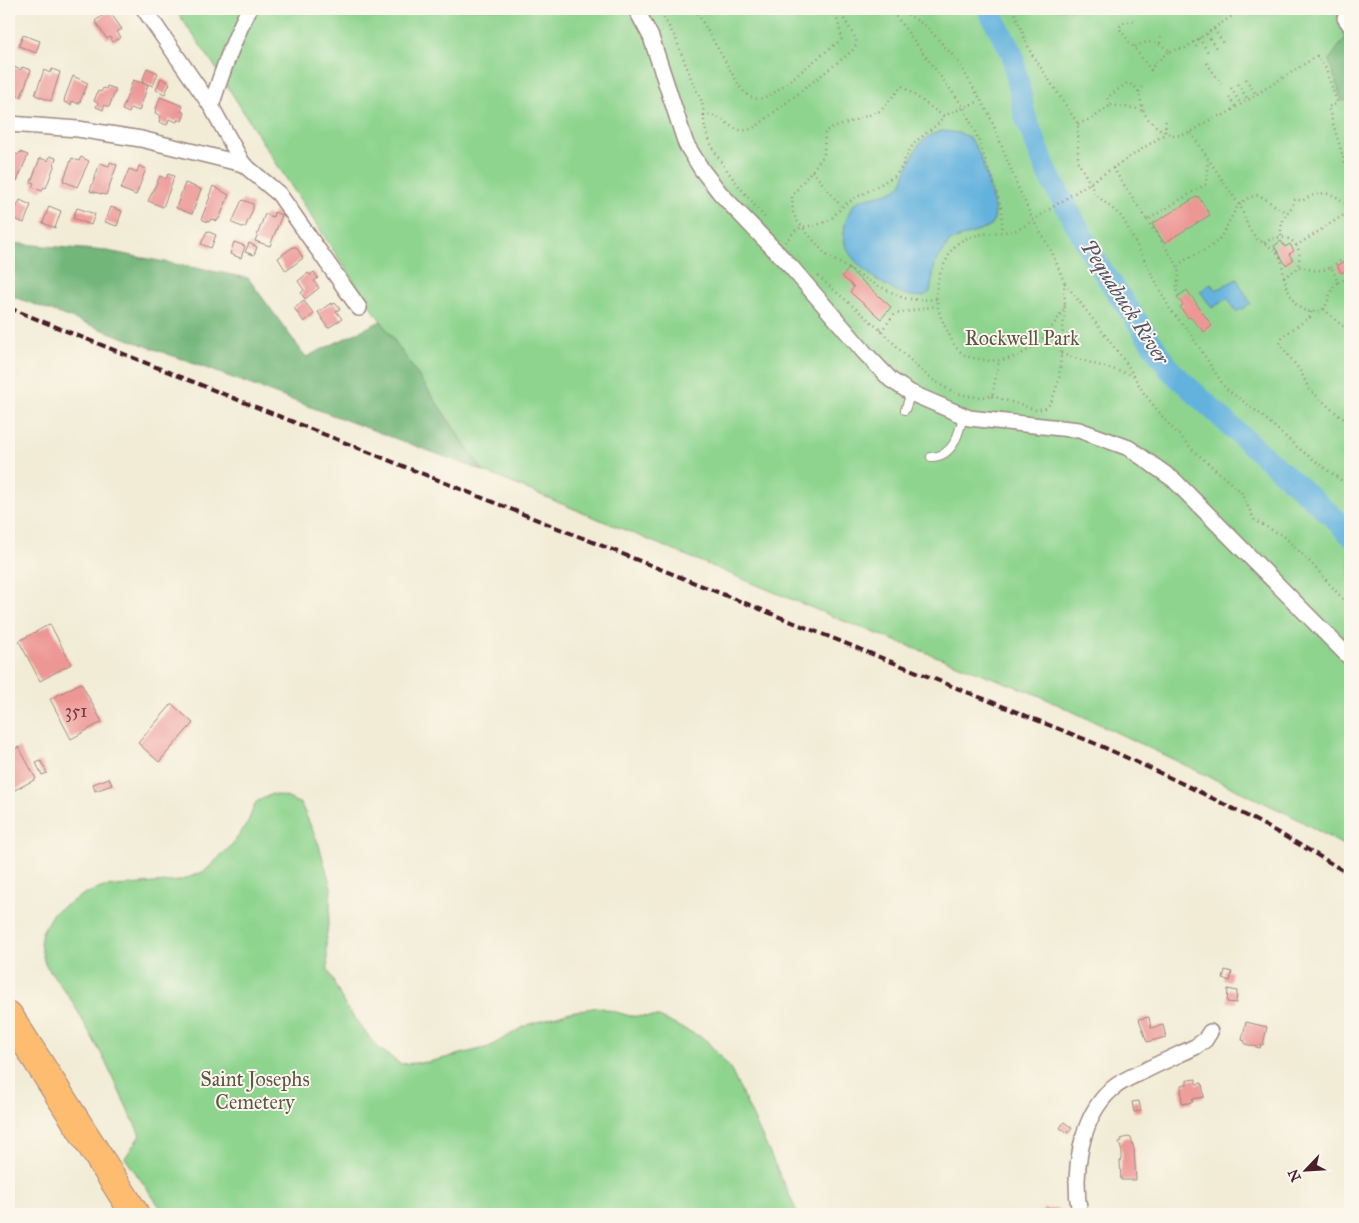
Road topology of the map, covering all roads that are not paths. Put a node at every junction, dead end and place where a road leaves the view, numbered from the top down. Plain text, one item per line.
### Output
1 (144, 9) edge
2 (249, 9) edge
3 (636, 9) edge
4 (212, 106) junction
5 (9, 124) edge
6 (243, 164) junction
7 (359, 308) dead end
8 (911, 393) junction
9 (905, 410) dead end
10 (963, 416) junction
11 (931, 457) dead end
12 (1350, 658) edge
13 (9, 1016) edge
14 (1210, 1032) dead end
15 (135, 1214) edge
16 (1080, 1214) edge

1 - 4 street
2 - 4 street
3 - 8 street
4 - 6 street
5 - 6 street
6 - 7 street
8 - 9 lane
8 - 10 street
10 - 11 lane
10 - 12 street
13 - 15 highway
14 - 16 street

